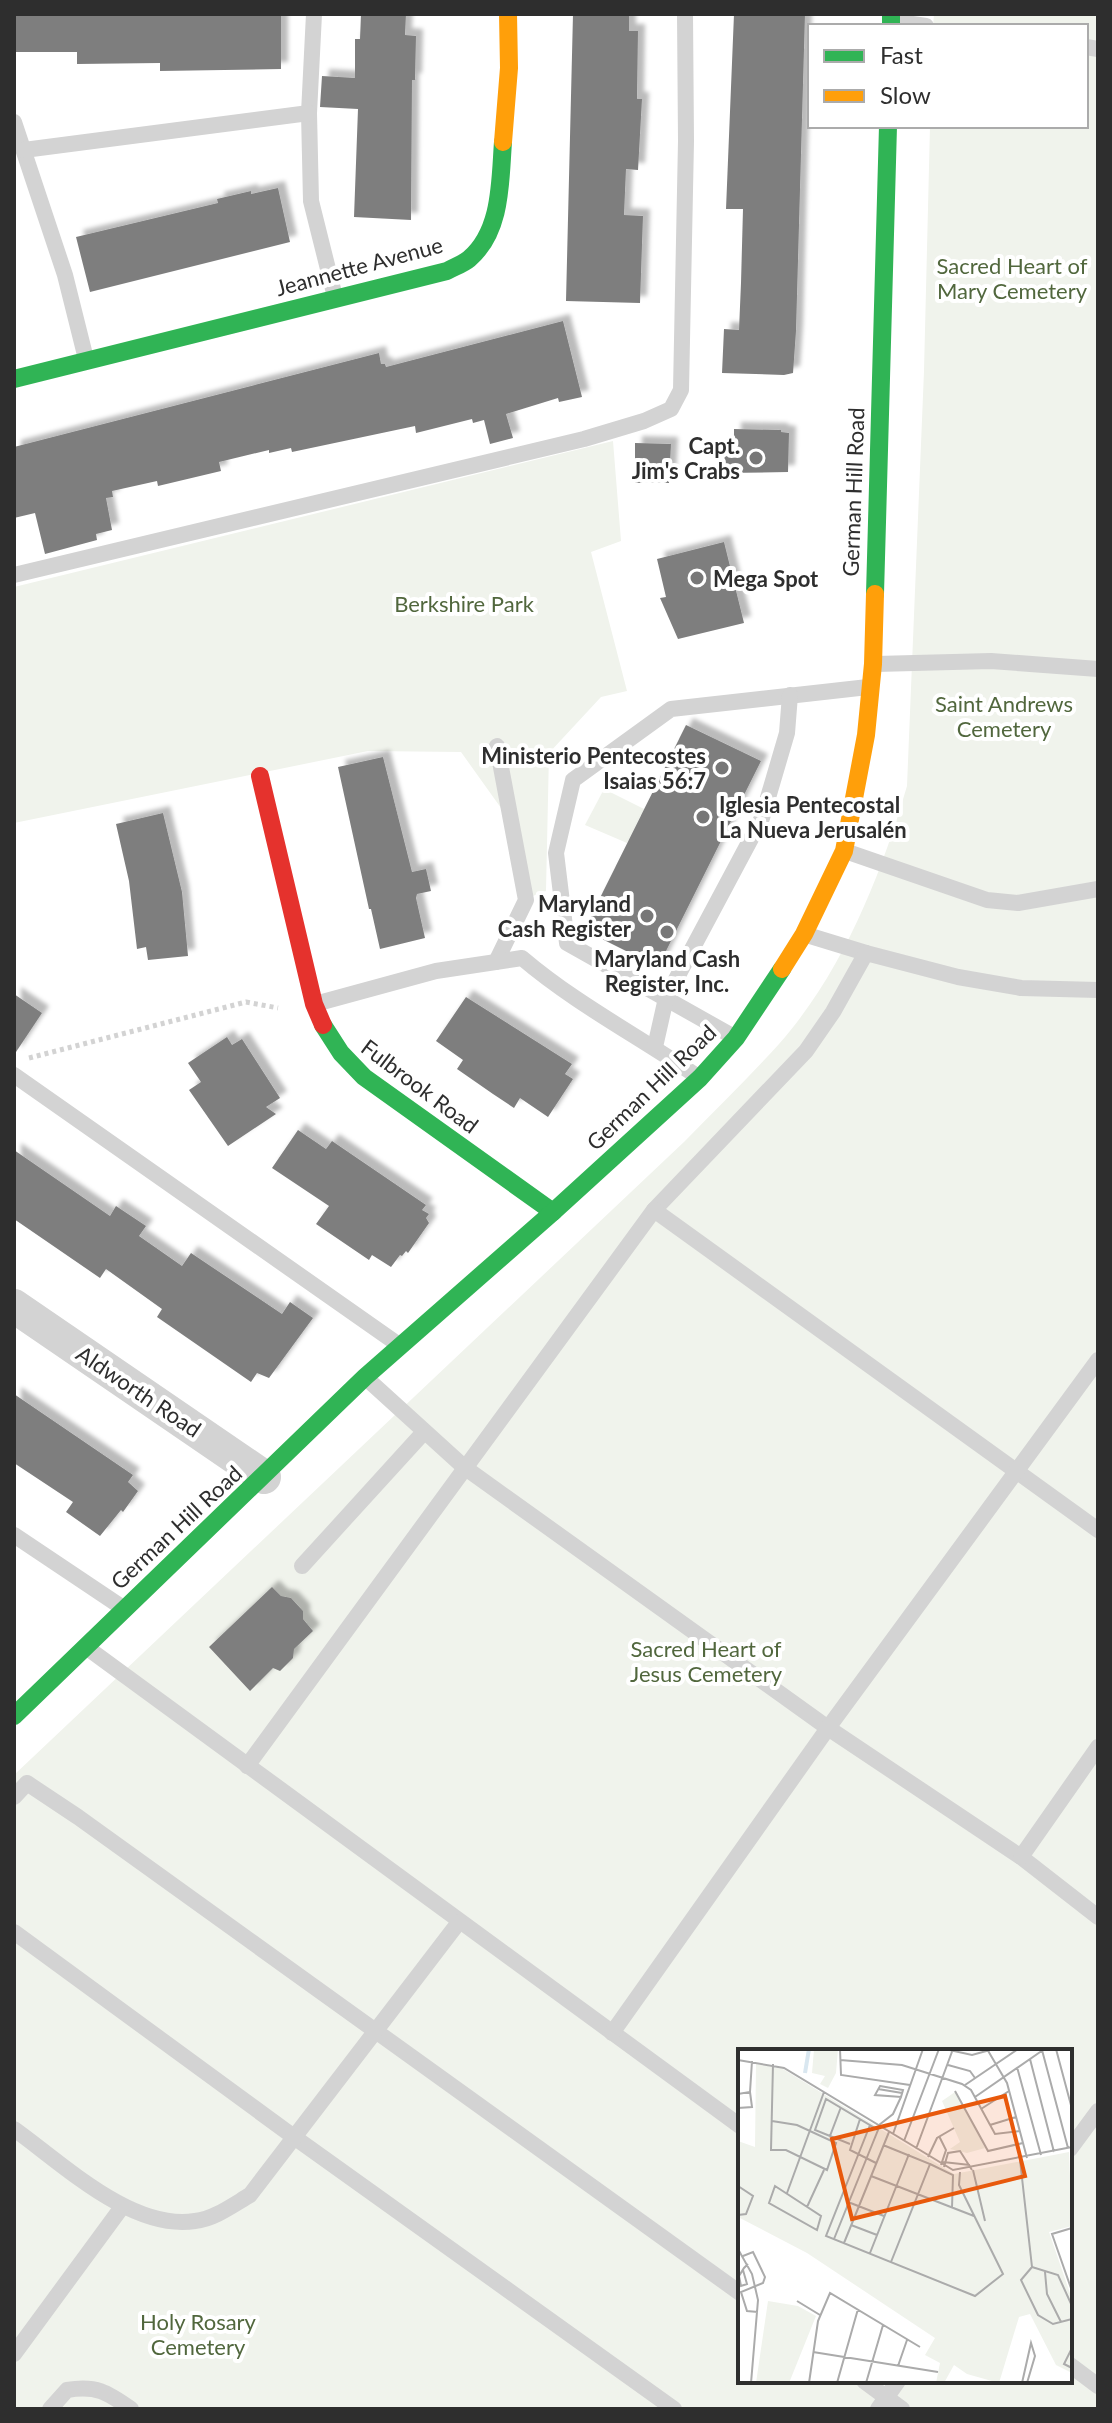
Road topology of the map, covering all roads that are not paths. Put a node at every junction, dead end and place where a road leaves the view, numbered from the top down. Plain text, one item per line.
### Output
1 (314, 14) edge
2 (508, 14) edge
3 (685, 14) edge
4 (891, 20) edge
5 (914, 24) edge
6 (309, 113) junction
7 (14, 122) edge
8 (888, 128) edge
9 (24, 150) junction
10 (335, 299) junction
11 (86, 361) junction
12 (14, 379) edge
13 (14, 575) edge
14 (873, 664) junction
15 (1098, 669) edge
16 (870, 687) junction
17 (790, 695) junction
18 (497, 746) dead end
19 (260, 776) dead end
20 (844, 851) junction
21 (1098, 889) edge
22 (804, 934) junction
23 (866, 953) junction
24 (496, 962) junction
25 (1098, 990) edge
26 (666, 998) junction
27 (314, 1004) junction
28 (736, 1038) junction
29 (655, 1047) junction
30 (19, 1068) edge
31 (700, 1078) junction
32 (654, 1210) junction
33 (553, 1212) junction
34 (14, 1306) edge
35 (399, 1345) junction
36 (1098, 1360) edge
37 (365, 1377) junction
38 (424, 1432) junction
39 (464, 1467) junction
40 (1018, 1470) junction
41 (264, 1477) junction
42 (1098, 1530) edge
43 (14, 1535) edge
44 (302, 1566) dead end
45 (124, 1608) junction
46 (86, 1647) junction
47 (14, 1716) edge
48 (828, 1728) junction
49 (1098, 1747) edge
50 (247, 1766) junction
51 (14, 1797) edge
52 (1021, 1857) junction
53 (1098, 1917) edge
54 (459, 1922) junction
55 (14, 1932) edge
56 (375, 2032) junction
57 (612, 2033) junction
58 (1098, 2111) edge
59 (738, 2125) edge
60 (14, 2129) edge
61 (294, 2137) junction
62 (1072, 2146) edge
63 (122, 2207) junction
64 (738, 2292) edge
65 (14, 2354) edge
66 (1072, 2366) edge
67 (866, 2383) edge
68 (897, 2383) edge
69 (1098, 2386) edge
70 (882, 2403) edge
71 (50, 2409) edge
72 (131, 2409) edge
73 (674, 2409) edge
74 (902, 2409) edge

1 - 6 lane
2 - 10 street, Jeannette Avenue
3 - 13 lane
4 - 5 lane
6 - 9 lane
6 - 10 lane
7 - 9 lane
8 - 14 street, German Hill Road
9 - 11 lane
10 - 11 street, Jeannette Avenue
11 - 12 street, Jeannette Avenue
14 - 15 lane
14 - 16 street, German Hill Road
16 - 17 lane
16 - 20 street, German Hill Road
17 - 26 lane
17 - 26 lane
18 - 24 lane
19 - 27 street, Fulbrook Road
20 - 21 lane
20 - 22 street, German Hill Road
22 - 23 lane
22 - 28 street, German Hill Road
23 - 25 lane
23 - 32 lane
24 - 27 lane
24 - 29 lane
26 - 28 lane
26 - 29 lane
27 - 33 street, Fulbrook Road
28 - 31 street, German Hill Road
29 - 31 lane
30 - 35 lane
31 - 33 street, German Hill Road
32 - 39 lane
32 - 40 lane
33 - 35 street, German Hill Road
34 - 41 street, Aldworth Road
35 - 37 street, German Hill Road
36 - 40 lane
37 - 38 lane
37 - 41 street, German Hill Road
38 - 39 lane
38 - 44 lane
39 - 48 lane
39 - 50 lane
40 - 42 lane
40 - 48 lane
41 - 45 street, German Hill Road
43 - 45 lane
45 - 46 street, German Hill Road
46 - 47 street, German Hill Road
46 - 50 lane
48 - 52 lane
48 - 57 lane
49 - 52 lane
50 - 54 lane
51 - 56 lane
52 - 53 lane
54 - 56 lane
54 - 57 lane
55 - 61 lane
56 - 61 lane
56 - 64 lane
57 - 59 lane
58 - 62 lane
60 - 63 lane
61 - 63 lane
61 - 73 lane
63 - 65 lane
66 - 69 lane
67 - 70 lane
68 - 70 lane
70 - 74 lane
71 - 72 lane

